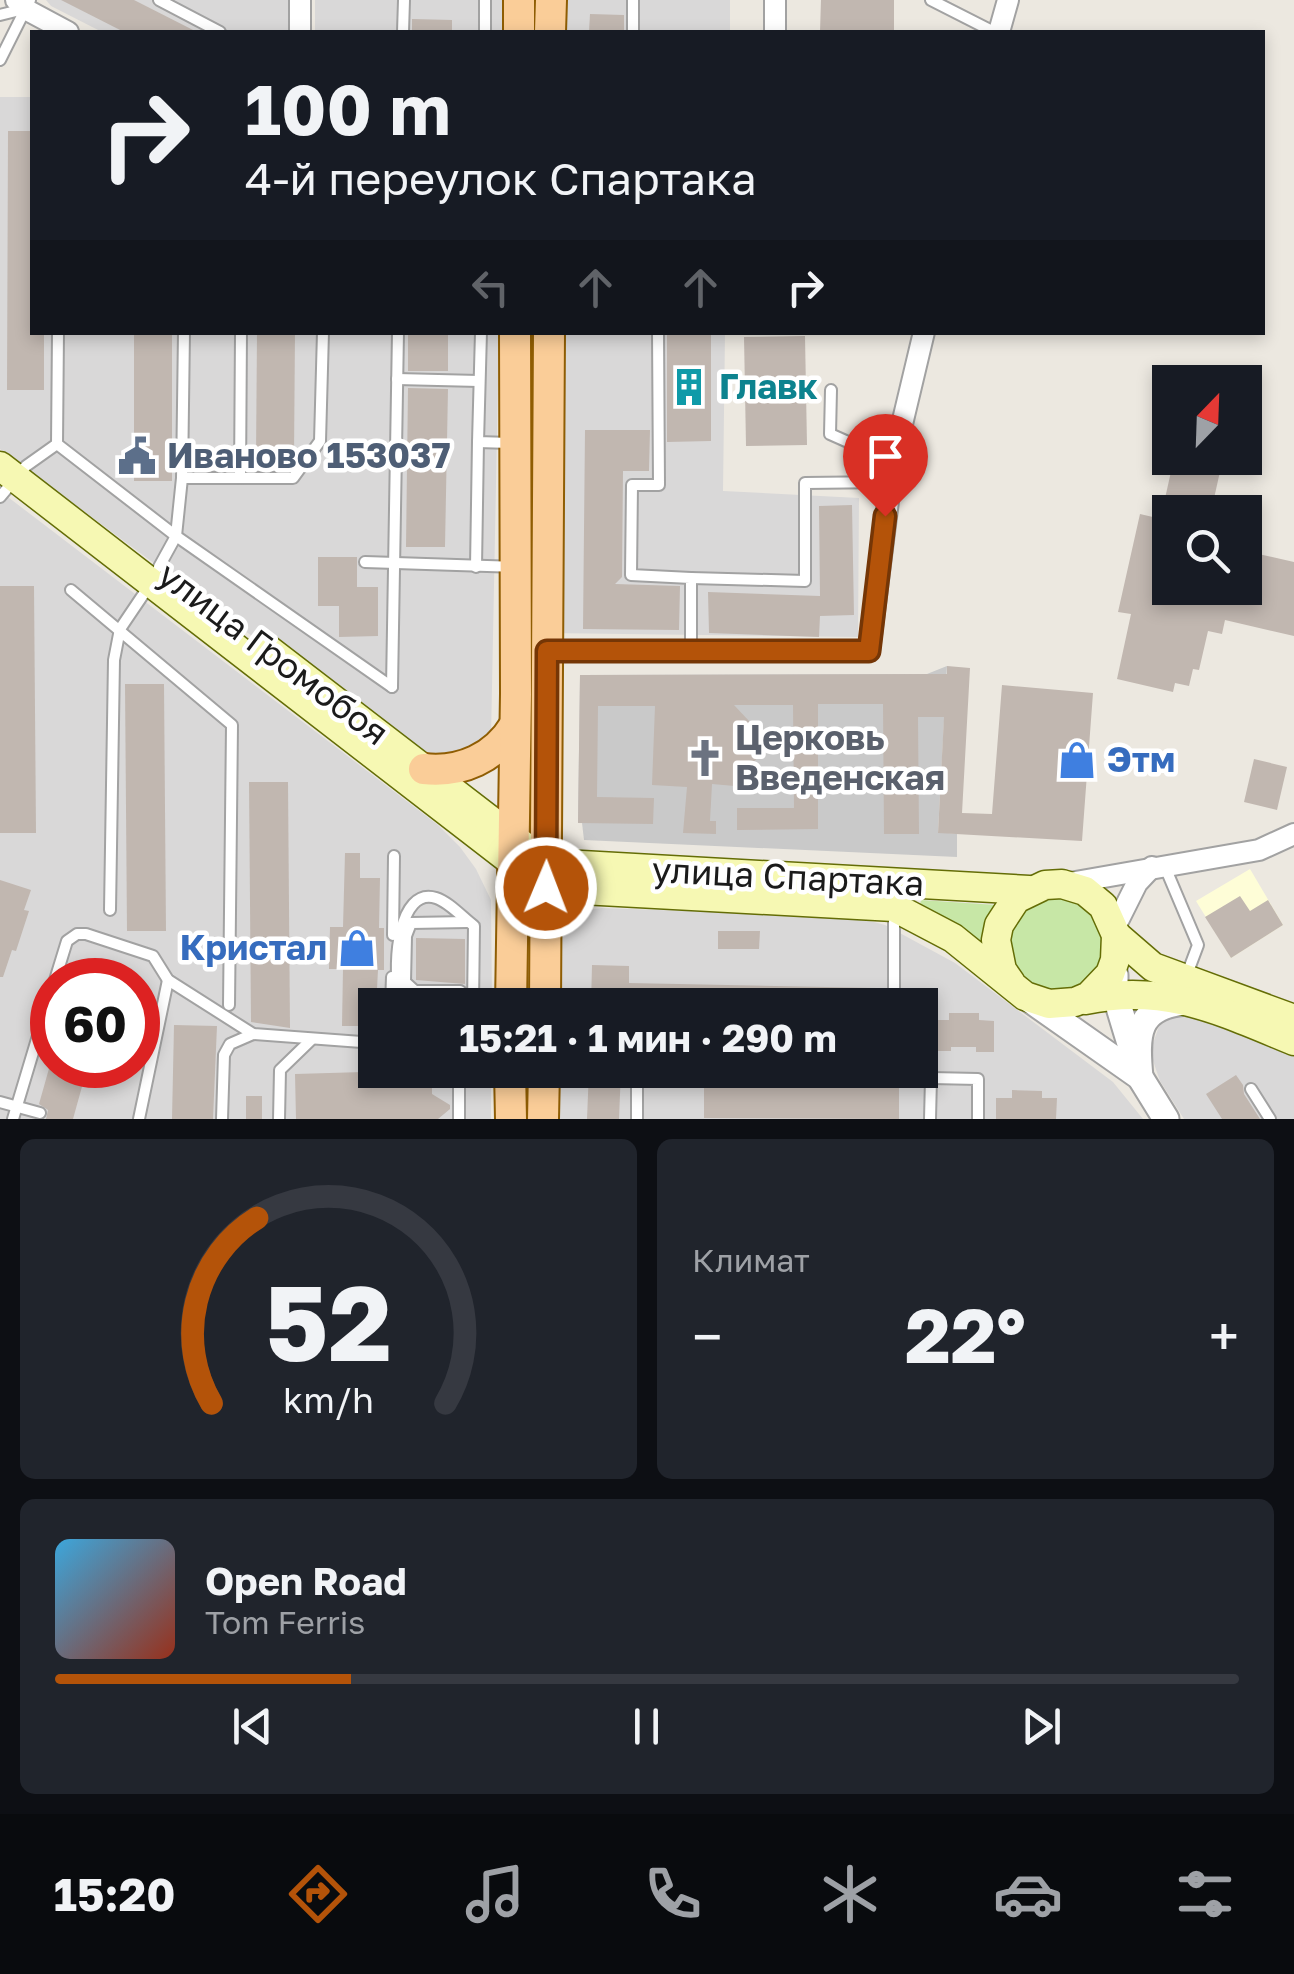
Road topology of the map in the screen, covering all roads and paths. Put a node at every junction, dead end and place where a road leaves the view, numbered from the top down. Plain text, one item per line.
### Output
1 (159, 0) edge
2 (300, 0) edge
3 (404, 0) edge
4 (485, 0) edge
5 (519, 0) edge
6 (552, 0) edge
7 (633, 0) edge
8 (774, 0) edge
9 (931, 0) edge
10 (1008, 0) edge
11 (24, 3) edge
12 (0, 15) edge
13 (64, 30) edge
14 (216, 30) edge
15 (300, 30) edge
16 (403, 30) edge
17 (485, 30) edge
18 (519, 30) edge
19 (550, 30) edge
20 (633, 30) edge
21 (774, 30) edge
22 (992, 30) edge
23 (997, 30) edge
24 (0, 60) edge
25 (58, 335) edge
26 (184, 335) edge
27 (241, 335) edge
28 (323, 335) edge
29 (398, 335) edge
30 (481, 335) edge
31 (516, 335) edge
32 (549, 335) edge
33 (658, 335) edge
34 (923, 335) edge
35 (516, 369) junction
36 (548, 370) junction
37 (397, 378) junction
38 (480, 380) junction
39 (831, 390) dead end
40 (478, 442) junction
41 (57, 444) junction
42 (516, 444) junction
43 (0, 446) edge
44 (891, 472) junction
45 (10, 477) edge
46 (182, 478) junction
47 (240, 478) junction
48 (176, 536) junction
49 (365, 562) dead end
50 (395, 564) junction
51 (476, 567) junction
52 (514, 567) junction
53 (155, 575) junction
54 (690, 578) junction
55 (70, 590) dead end
56 (120, 629) junction
57 (691, 650) junction
58 (547, 651) junction
59 (514, 725) junction
60 (424, 769) junction
61 (1294, 834) edge
62 (514, 850) junction
63 (394, 856) dead end
64 (1158, 867) junction
65 (546, 875) junction
66 (1062, 884) junction
67 (1030, 890) junction
68 (894, 906) junction
69 (110, 910) dead end
70 (468, 922) junction
71 (1116, 940) junction
72 (62, 958) edge
73 (153, 958) edge
74 (160, 968) edge
75 (168, 980) junction
76 (1186, 980) junction
77 (391, 988) edge
78 (400, 988) edge
79 (412, 988) edge
80 (473, 988) edge
81 (511, 988) edge
82 (544, 988) edge
83 (894, 988) edge
84 (1018, 989) junction
85 (1114, 994) junction
86 (1075, 1002) junction
87 (1204, 1004) junction
88 (228, 1005) dead end
89 (1294, 1019) edge
90 (253, 1034) junction
91 (311, 1040) junction
92 (1294, 1041) edge
93 (358, 1042) edge
94 (30, 1062) edge
95 (1140, 1076) junction
96 (938, 1078) edge
97 (459, 1088) edge
98 (510, 1088) edge
99 (544, 1088) edge
100 (638, 1088) edge
101 (931, 1088) edge
102 (1252, 1089) dead end
103 (0, 1102) edge
104 (17, 1106) junction
105 (40, 1113) dead end
106 (13, 1119) edge
107 (138, 1119) edge
108 (222, 1119) edge
109 (280, 1119) edge
110 (458, 1119) edge
111 (511, 1119) edge
112 (543, 1119) edge
113 (637, 1119) edge
114 (930, 1119) edge
115 (978, 1119) edge
116 (1166, 1119) edge
117 (1270, 1119) edge

1 - 14 lane
2 - 15 street
3 - 16 lane
4 - 17 lane
5 - 18 main road
6 - 19 main road
7 - 20 lane
8 - 21 street
9 - 22 lane
10 - 23 street
11 - 12 lane
11 - 13 street
11 - 24 lane
25 - 41 lane
26 - 46 lane
27 - 47 lane
28 - 47 lane
29 - 37 lane
30 - 38 lane
31 - 35 main road
32 - 36 main road
33 - 54 lane
34 - 44 street
35 - 36 main road
35 - 42 main road
36 - 58 main road
37 - 38 lane
37 - 50 lane
38 - 40 lane
39 - 44 lane
40 - 42 lane
40 - 51 lane
41 - 45 lane
41 - 48 lane
42 - 52 main road
43 - 45 main road, улица Громобоя
44 - 54 lane
44 - 57 street
45 - 53 main road, улица Громобоя
46 - 47 lane
46 - 48 lane
48 - 50 lane
48 - 53 lane
49 - 50 lane
50 - 51 lane
51 - 52 lane
52 - 59 main road
53 - 56 lane
53 - 60 main road, улица Громобоя
53 - 62 main road, улица Громобоя
54 - 57 lane
55 - 56 lane
56 - 69 lane
56 - 88 lane
57 - 58 street
58 - 65 main road
59 - 60 main road
59 - 62 main road
60 - 62 main road, улица Громобоя
61 - 64 street
62 - 65 main road
62 - 81 main road
63 - 77 lane
64 - 66 street
64 - 71 street
64 - 76 lane
65 - 67 main road, улица Спартака
65 - 68 main road, улица Спартака
65 - 82 main road
66 - 67 main road
66 - 71 main road
67 - 84 main road
68 - 83 lane
68 - 84 main road, улица Спартака
70 - 78 lane
70 - 79 lane
70 - 80 lane
71 - 76 main road
71 - 85 street
71 - 86 main road
72 - 73 lane
74 - 75 lane
75 - 90 lane
75 - 107 lane
76 - 89 main road
84 - 86 main road
84 - 95 street
85 - 86 main road
85 - 87 main road
85 - 95 street
87 - 92 main road
87 - 95 street
90 - 91 lane
90 - 108 lane
91 - 93 lane
91 - 109 lane
94 - 104 lane
95 - 116 street
96 - 115 lane
97 - 110 lane
98 - 111 main road
99 - 112 main road
100 - 113 lane
101 - 114 lane
102 - 117 lane
103 - 104 lane
104 - 105 lane
104 - 106 lane

